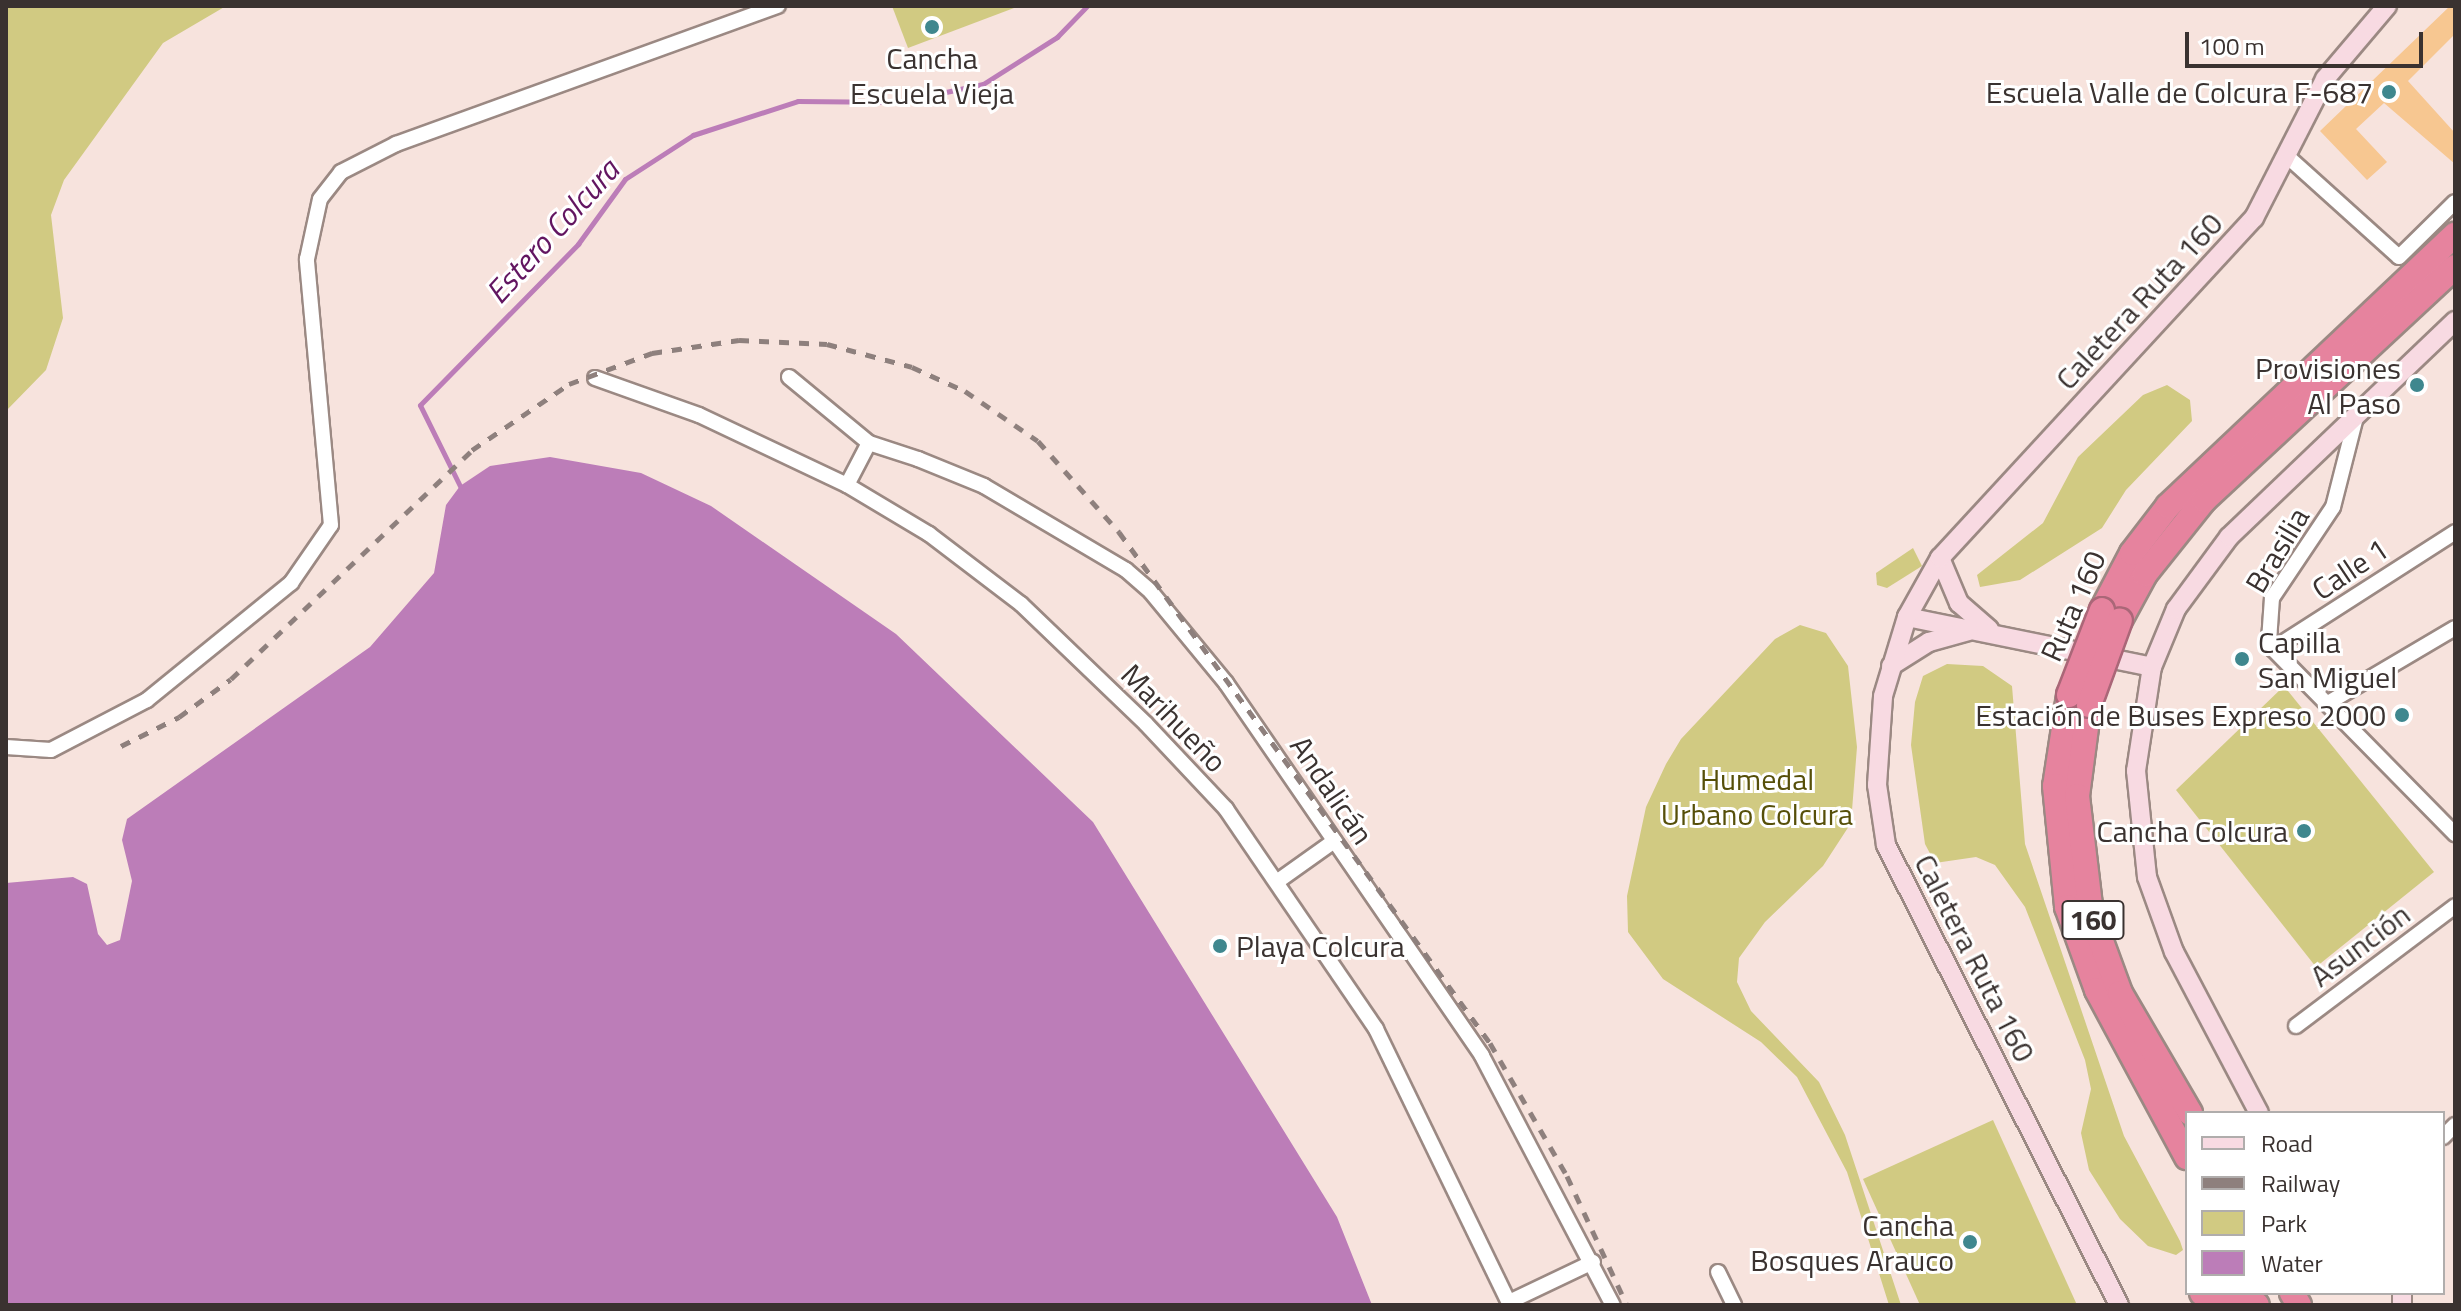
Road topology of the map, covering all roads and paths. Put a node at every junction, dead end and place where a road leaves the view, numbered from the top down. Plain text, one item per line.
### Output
1 (778, 6) edge
2 (2387, 6) edge
3 (2288, 157) junction
4 (2455, 202) edge
5 (2455, 235) edge
6 (2455, 267) edge
7 (2455, 321) edge
8 (789, 377) dead end
9 (595, 378) dead end
10 (2357, 412) junction
11 (869, 443) junction
12 (847, 485) junction
13 (2455, 532) edge
14 (1940, 558) junction
15 (2117, 609) junction
16 (1907, 617) junction
17 (2455, 628) edge
18 (1991, 630) junction
19 (2273, 649) junction
20 (1890, 666) junction
21 (2152, 667) junction
22 (2079, 700) junction
23 (2328, 703) junction
24 (6, 747) edge
25 (2455, 834) edge
26 (1334, 841) junction
27 (1278, 881) junction
28 (2455, 906) edge
29 (2296, 1026) dead end
30 (2189, 1111) edge
31 (2258, 1111) edge
32 (2185, 1153) edge
33 (1593, 1262) junction
34 (1718, 1272) dead end
35 (2211, 1295) edge
36 (1510, 1304) edge
37 (1613, 1305) edge
38 (1734, 1305) edge
39 (2119, 1305) edge
40 (2257, 1305) edge

1 - 24 street
2 - 3 street, Caletera Ruta 160
3 - 4 street
3 - 14 street, Caletera Ruta 160
5 - 15 highway, Ruta 160 / 160
6 - 15 highway, Ruta 160 / 160
7 - 10 street
8 - 11 street, Andalicán
9 - 12 street, Marihueño
10 - 19 street, Brasilia
10 - 21 street
11 - 12 street
11 - 26 street, Andalicán
12 - 27 street, Marihueño
13 - 19 street, Calle 1
14 - 16 street, Caletera Ruta 160
14 - 18 street
15 - 22 highway, Ruta 160 / 160, bridge
16 - 18 street
16 - 20 street, Caletera Ruta 160
17 - 23 street
18 - 20 street
18 - 21 street
19 - 23 street
20 - 39 street, Caletera Ruta 160
21 - 31 street
22 - 30 highway, Ruta 160 / 160
22 - 32 highway, Ruta 160 / 160
23 - 25 street
26 - 27 street
26 - 33 street, Andalicán
27 - 36 street, Marihueño
28 - 29 street, Asunción
33 - 36 street
33 - 37 street, Andalicán
34 - 38 street
35 - 40 highway

